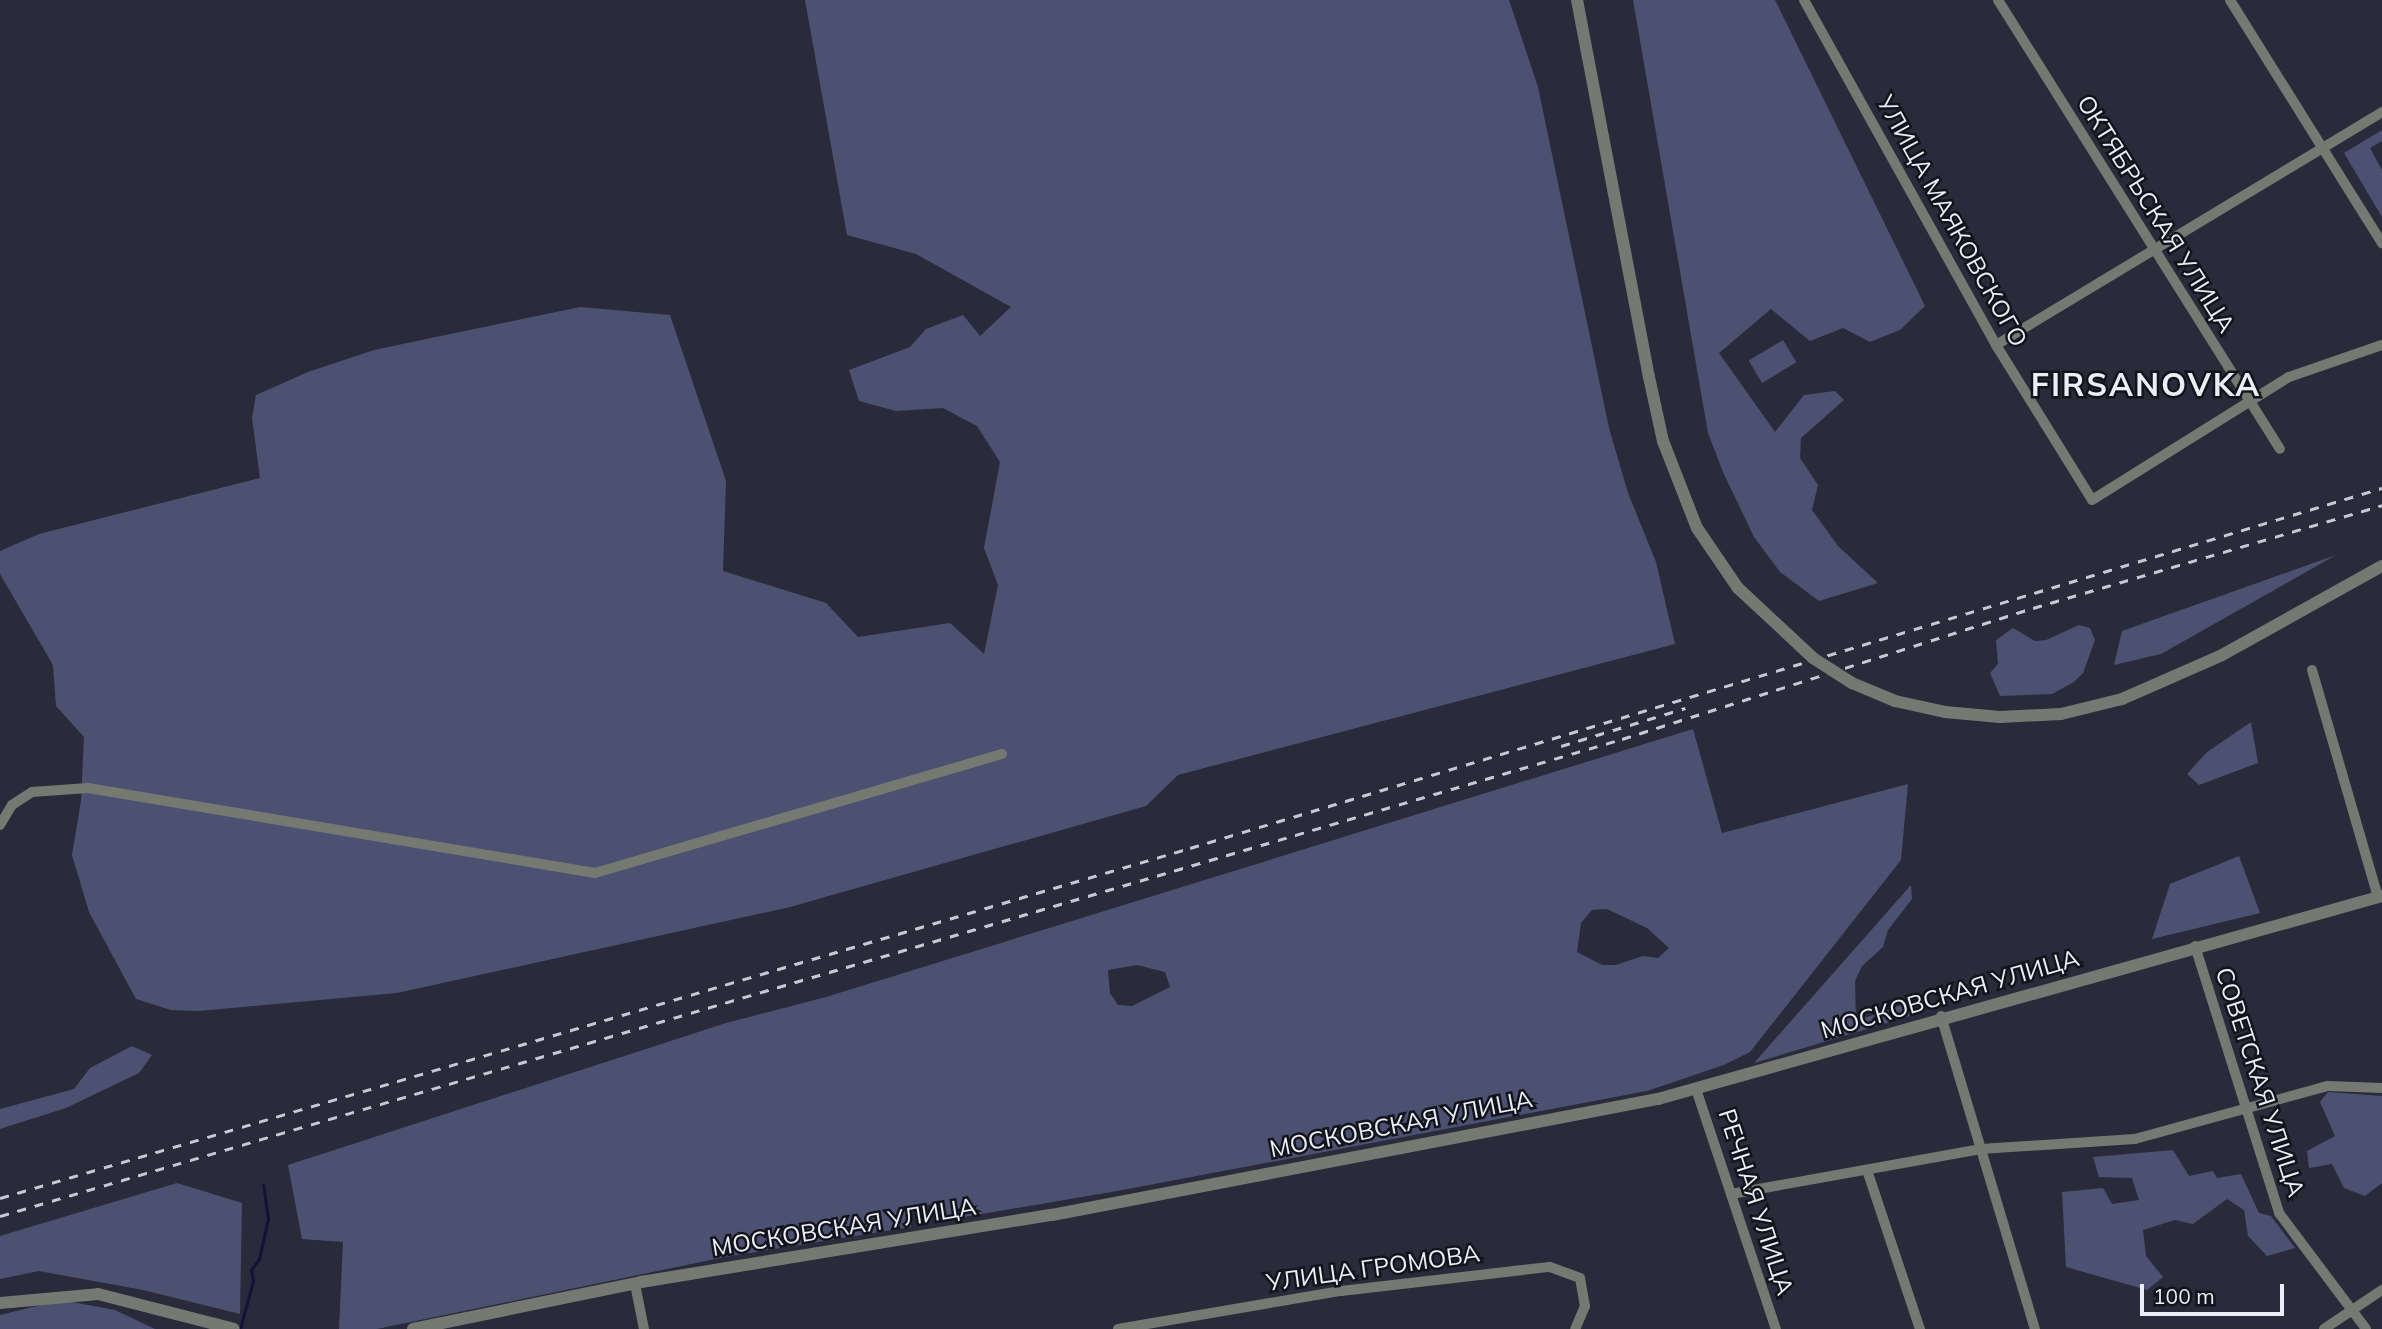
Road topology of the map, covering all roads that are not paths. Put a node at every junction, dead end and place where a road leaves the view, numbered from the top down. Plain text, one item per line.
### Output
1 (1577, 0) edge
2 (1804, 0) edge
3 (1998, 0) edge
4 (2230, 0) edge
5 (2382, 112) edge
6 (2324, 147) junction
7 (2382, 243) edge
8 (2152, 251) junction
9 (1996, 345) junction
10 (2382, 345) edge
11 (2249, 400) junction
12 (2280, 449) dead end
13 (2382, 566) edge
14 (2312, 670) dead end
15 (1002, 754) dead end
16 (0, 825) edge
17 (2380, 896) edge
18 (2195, 946) junction
19 (1941, 1016) junction
20 (2382, 1088) edge
21 (1696, 1089) junction
22 (2244, 1107) junction
23 (1981, 1149) junction
24 (1867, 1170) junction
25 (1731, 1194) junction
26 (635, 1284) junction
27 (2382, 1290) edge
28 (0, 1303) edge
29 (2353, 1313) junction
30 (234, 1329) edge
31 (417, 1329) edge
32 (644, 1329) edge
33 (1118, 1329) edge
34 (1575, 1329) edge
35 (1776, 1329) edge
36 (1920, 1329) edge
37 (2035, 1329) edge
38 (2324, 1329) edge
39 (2366, 1329) edge

1 - 13 street, bridge
2 - 9 street, УЛИЦА МАЯКОВСКОГО
3 - 8 street, ОКТЯБРЬСКАЯ УЛИЦА
4 - 6 street
5 - 6 street
6 - 7 street
6 - 8 street
8 - 9 street
8 - 11 street, ОКТЯБРЬСКАЯ УЛИЦА
9 - 11 street, УЛИЦА МАЯКОВСКОГО
10 - 11 street, УЛИЦА МАЯКОВСКОГО
11 - 12 street, ОКТЯБРЬСКАЯ УЛИЦА
14 - 17 street
15 - 16 street
17 - 18 street, МОСКОВСКАЯ УЛИЦА
18 - 19 street, МОСКОВСКАЯ УЛИЦА
18 - 22 street, СОВЕТСКАЯ УЛИЦА
19 - 21 street, МОСКОВСКАЯ УЛИЦА
19 - 23 street
20 - 22 street
21 - 25 street, РЕЧНАЯ УЛИЦА
21 - 26 street, МОСКОВСКАЯ УЛИЦА
22 - 23 street
22 - 29 street, СОВЕТСКАЯ УЛИЦА
23 - 24 street
23 - 37 street
24 - 25 street
24 - 36 street
25 - 35 street, РЕЧНАЯ УЛИЦА
26 - 31 street, МОСКОВСКАЯ УЛИЦА
26 - 32 street
27 - 29 street
28 - 30 street
29 - 38 street
29 - 39 street, СОВЕТСКАЯ УЛИЦА
33 - 34 street, УЛИЦА ГРОМОВА

